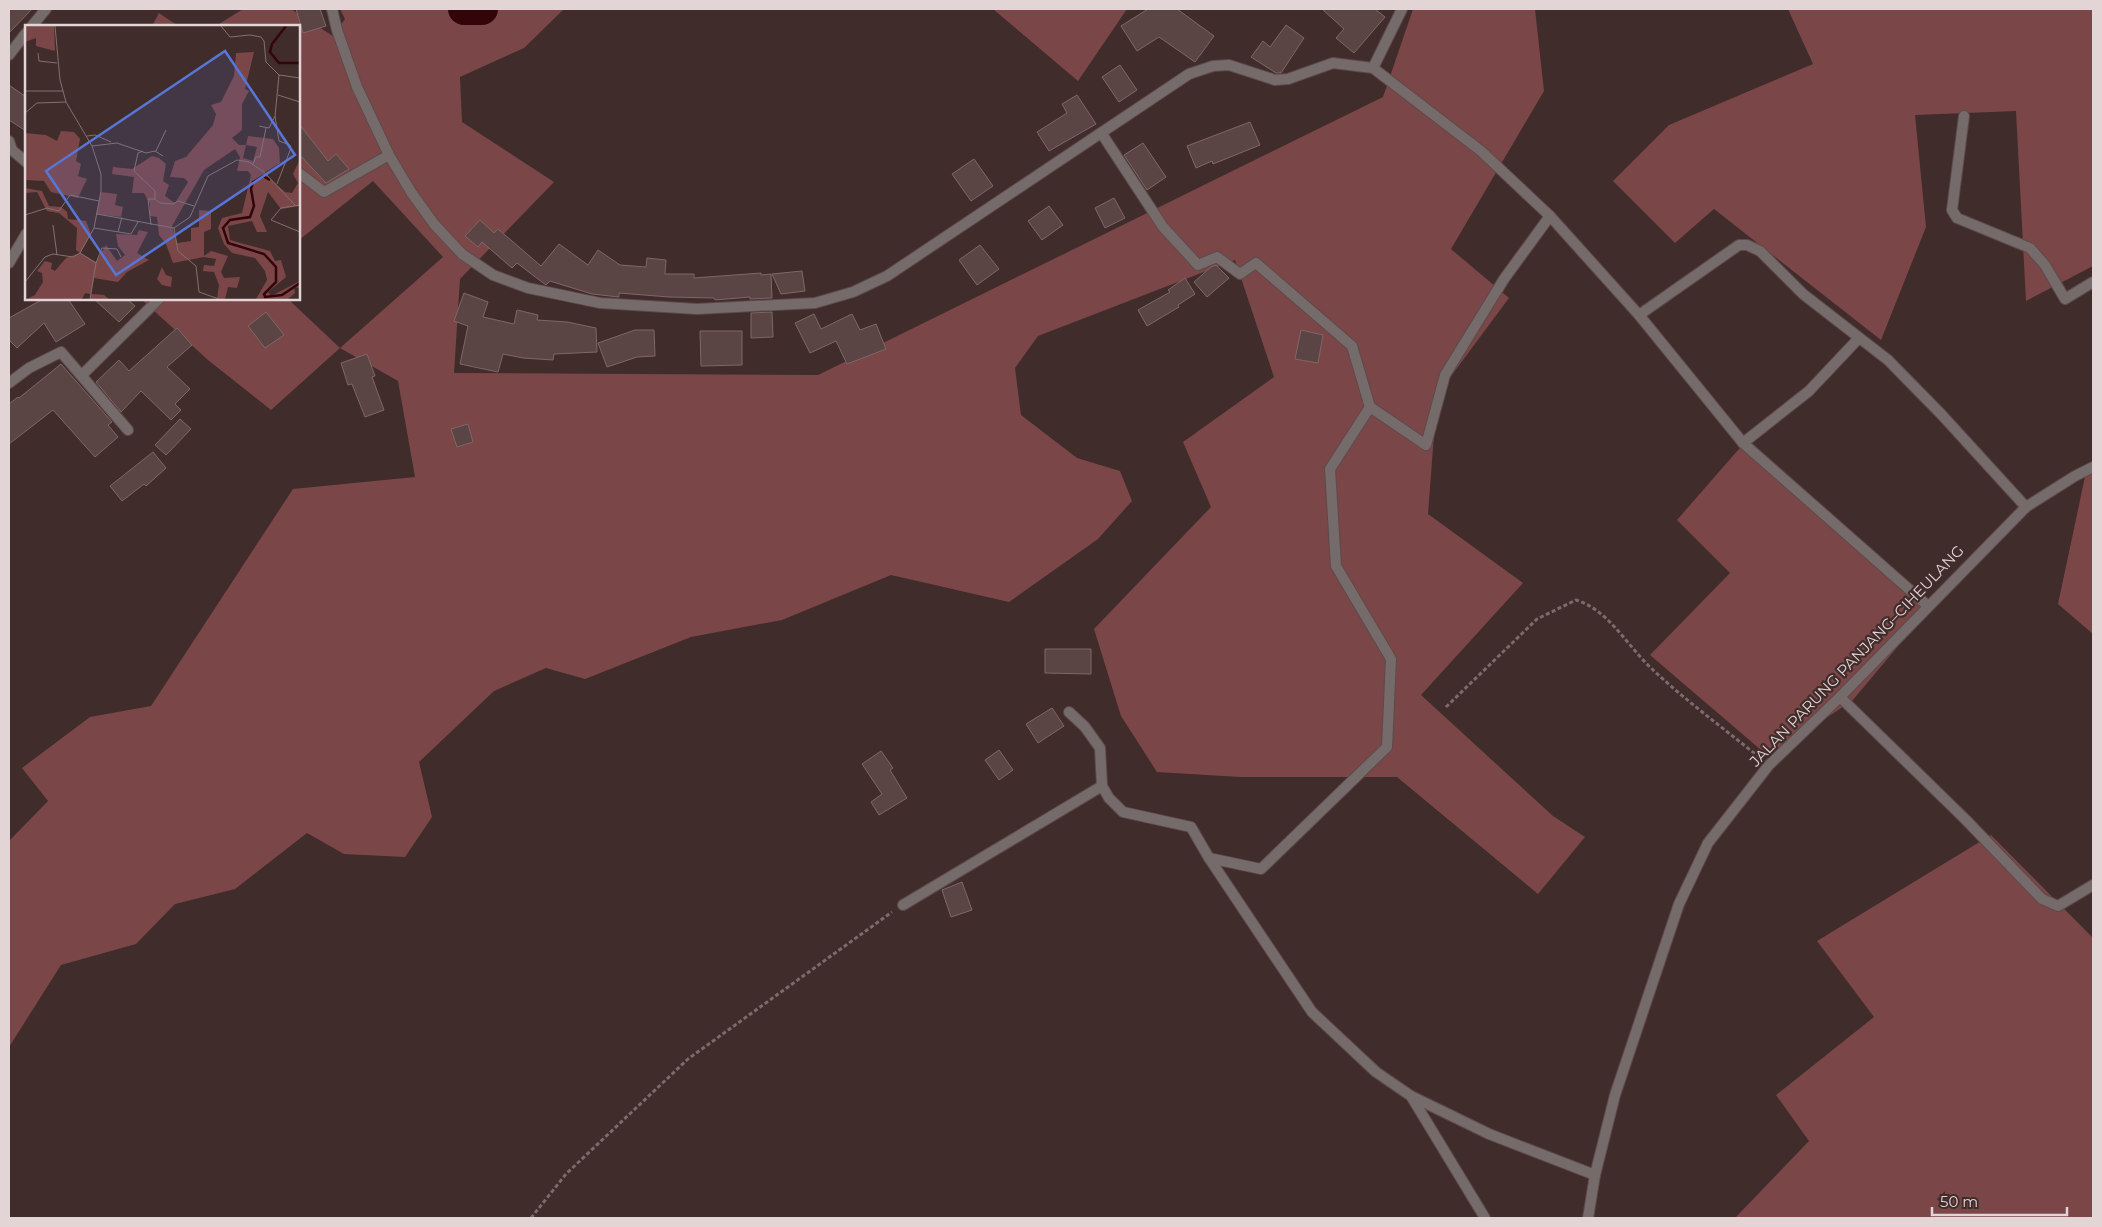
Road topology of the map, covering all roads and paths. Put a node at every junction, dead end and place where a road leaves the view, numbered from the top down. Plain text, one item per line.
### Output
1 (46, 9) edge
2 (332, 9) edge
3 (1402, 9) edge
4 (33, 25) edge
5 (25, 34) edge
6 (9, 55) edge
7 (1373, 68) junction
8 (1964, 116) dead end
9 (1102, 134) junction
10 (9, 141) edge
11 (389, 155) junction
12 (25, 161) edge
13 (300, 174) edge
14 (1550, 216) junction
15 (25, 236) edge
16 (9, 264) edge
17 (2093, 282) edge
18 (158, 300) edge
19 (1639, 315) junction
20 (1858, 338) junction
21 (82, 375) junction
22 (9, 383) edge
23 (1370, 407) junction
24 (128, 430) dead end
25 (1743, 443) junction
26 (2093, 467) edge
27 (2026, 507) junction
28 (1928, 606) junction
29 (1840, 696) junction
30 (1446, 707) dead end
31 (1069, 712) dead end
32 (1769, 765) junction
33 (1102, 786) junction
34 (1209, 858) junction
35 (2093, 885) edge
36 (903, 904) joint
37 (1411, 1096) junction
38 (1595, 1175) junction
39 (531, 1218) edge
40 (1485, 1218) edge
41 (1588, 1218) edge

1 - 4 street
2 - 11 street
3 - 7 street
5 - 6 street
7 - 9 street
7 - 14 street
8 - 17 street
9 - 11 street
9 - 23 street
10 - 12 street
11 - 13 street
14 - 19 street
14 - 23 street
15 - 16 street
18 - 21 street
19 - 20 street
19 - 25 street
20 - 25 street
20 - 27 street
21 - 22 street
21 - 24 street
23 - 34 street
25 - 28 street
26 - 27 street, JALAN PARUNG PANJANG–CIHEULANG
27 - 28 street, JALAN PARUNG PANJANG–CIHEULANG
28 - 29 street, JALAN PARUNG PANJANG–CIHEULANG
29 - 32 street, JALAN PARUNG PANJANG–CIHEULANG
29 - 35 street
30 - 32 path
31 - 33 street
32 - 38 street, JALAN PARUNG PANJANG–CIHEULANG
33 - 34 street
33 - 36 street
34 - 37 street
36 - 39 path
37 - 38 street
37 - 40 street
38 - 41 street, JALAN PARUNG PANJANG–CIHEULANG

